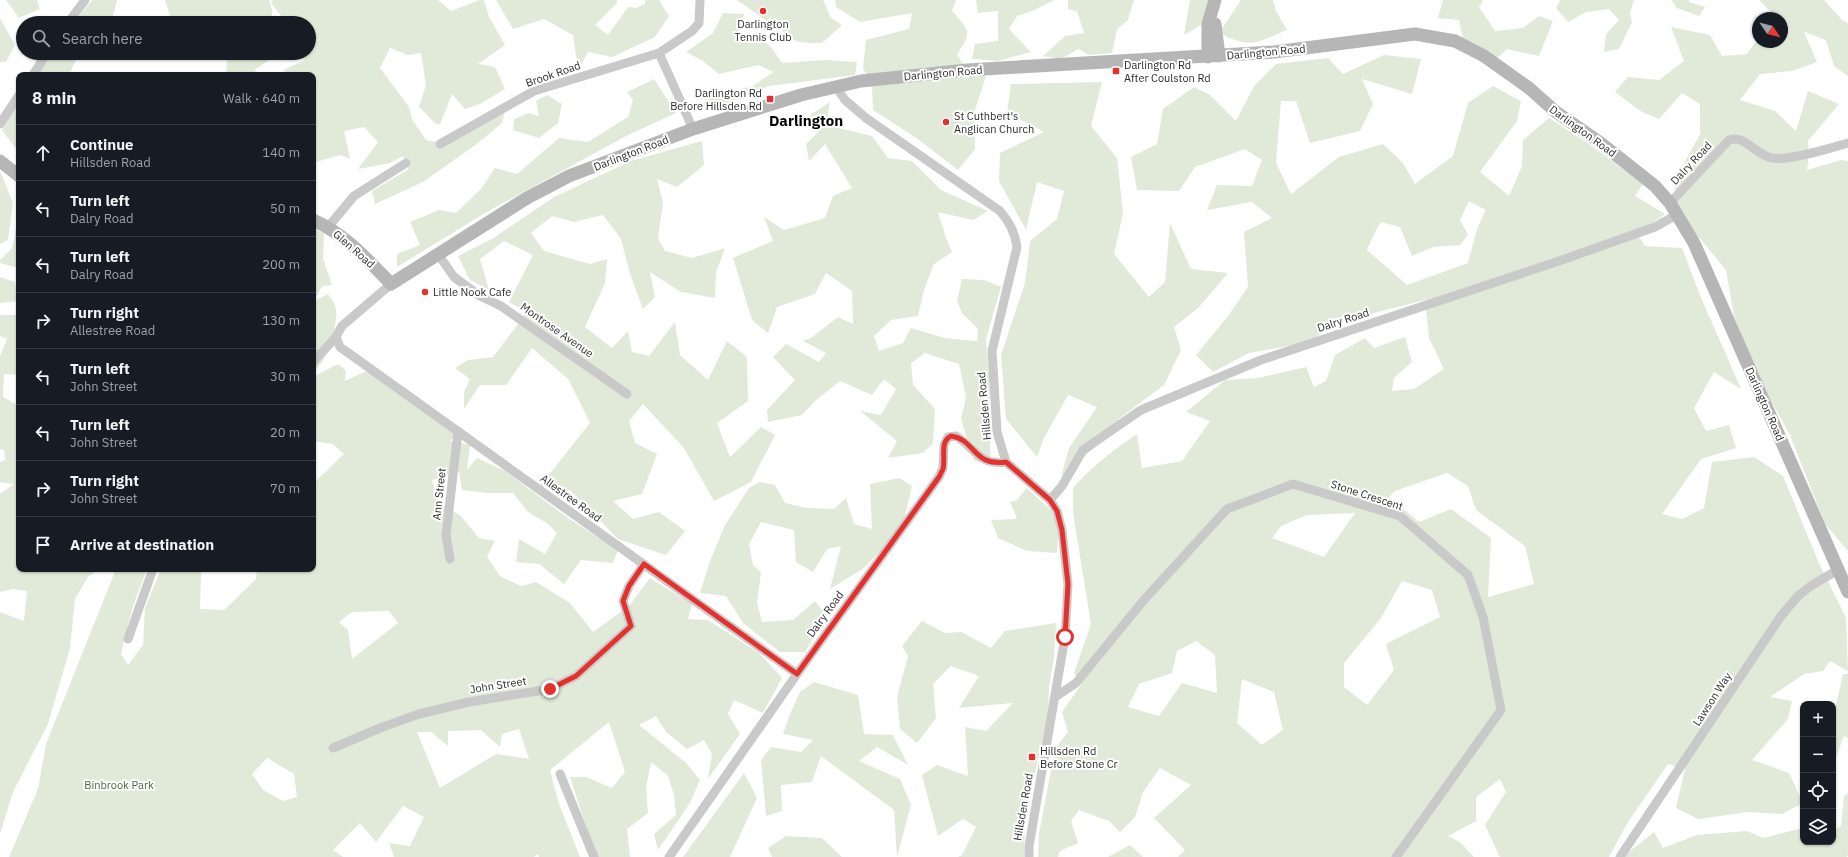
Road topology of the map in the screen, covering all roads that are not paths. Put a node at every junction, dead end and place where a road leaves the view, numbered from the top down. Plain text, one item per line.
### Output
1 (85, 0) edge
2 (700, 0) edge
3 (1215, 0) edge
4 (73, 16) edge
5 (659, 52) junction
6 (1213, 57) junction
7 (43, 60) edge
8 (35, 72) edge
9 (836, 87) junction
10 (16, 100) edge
11 (0, 124) edge
12 (693, 129) junction
13 (1848, 143) edge
14 (440, 144) dead end
15 (0, 161) edge
16 (406, 163) dead end
17 (16, 174) edge
18 (1670, 203) junction
19 (1678, 214) junction
20 (318, 224) edge
21 (438, 254) junction
22 (391, 284) junction
23 (336, 337) junction
24 (316, 359) edge
25 (627, 394) dead end
26 (458, 432) junction
27 (1006, 462) junction
28 (1050, 500) junction
29 (450, 559) dead end
30 (644, 564) junction
31 (1838, 570) junction
32 (152, 572) edge
33 (1848, 592) edge
34 (128, 639) dead end
35 (797, 674) junction
36 (1055, 697) junction
37 (333, 748) dead end
38 (560, 774) dead end
39 (594, 857) edge
40 (669, 857) edge
41 (1029, 857) edge
42 (1396, 857) edge
43 (1620, 857) edge

1 - 4 street
2 - 5 street, Brook Road
3 - 6 street
5 - 12 street
5 - 14 street, Brook Road
6 - 9 street, Darlington Road
6 - 18 street, Darlington Road
7 - 8 street
9 - 12 street, Darlington Road
9 - 27 street, Hillsden Road
10 - 11 street
12 - 21 street, Darlington Road
13 - 18 street, Dalry Road
15 - 17 street
16 - 20 street
18 - 19 street, Darlington Road
19 - 28 street, Dalry Road
19 - 31 street, Darlington Road
20 - 22 street, Glen Road
21 - 22 street, Darlington Road
21 - 25 street, Montrose Avenue
22 - 23 street, Darlington Road
23 - 24 street, Darlington Road
23 - 26 street, Allestree Road
26 - 29 street, Ann Street
26 - 30 street, Allestree Road
27 - 28 street, Hillsden Road
27 - 35 street, Dalry Road
28 - 36 street, Hillsden Road
30 - 35 street, Allestree Road
30 - 37 street, John Street
31 - 33 street, Darlington Road
31 - 43 street, Lawson Way
32 - 34 street
35 - 40 street, Dalry Road
36 - 41 street, Hillsden Road
36 - 42 street, Stone Crescent
38 - 39 street

